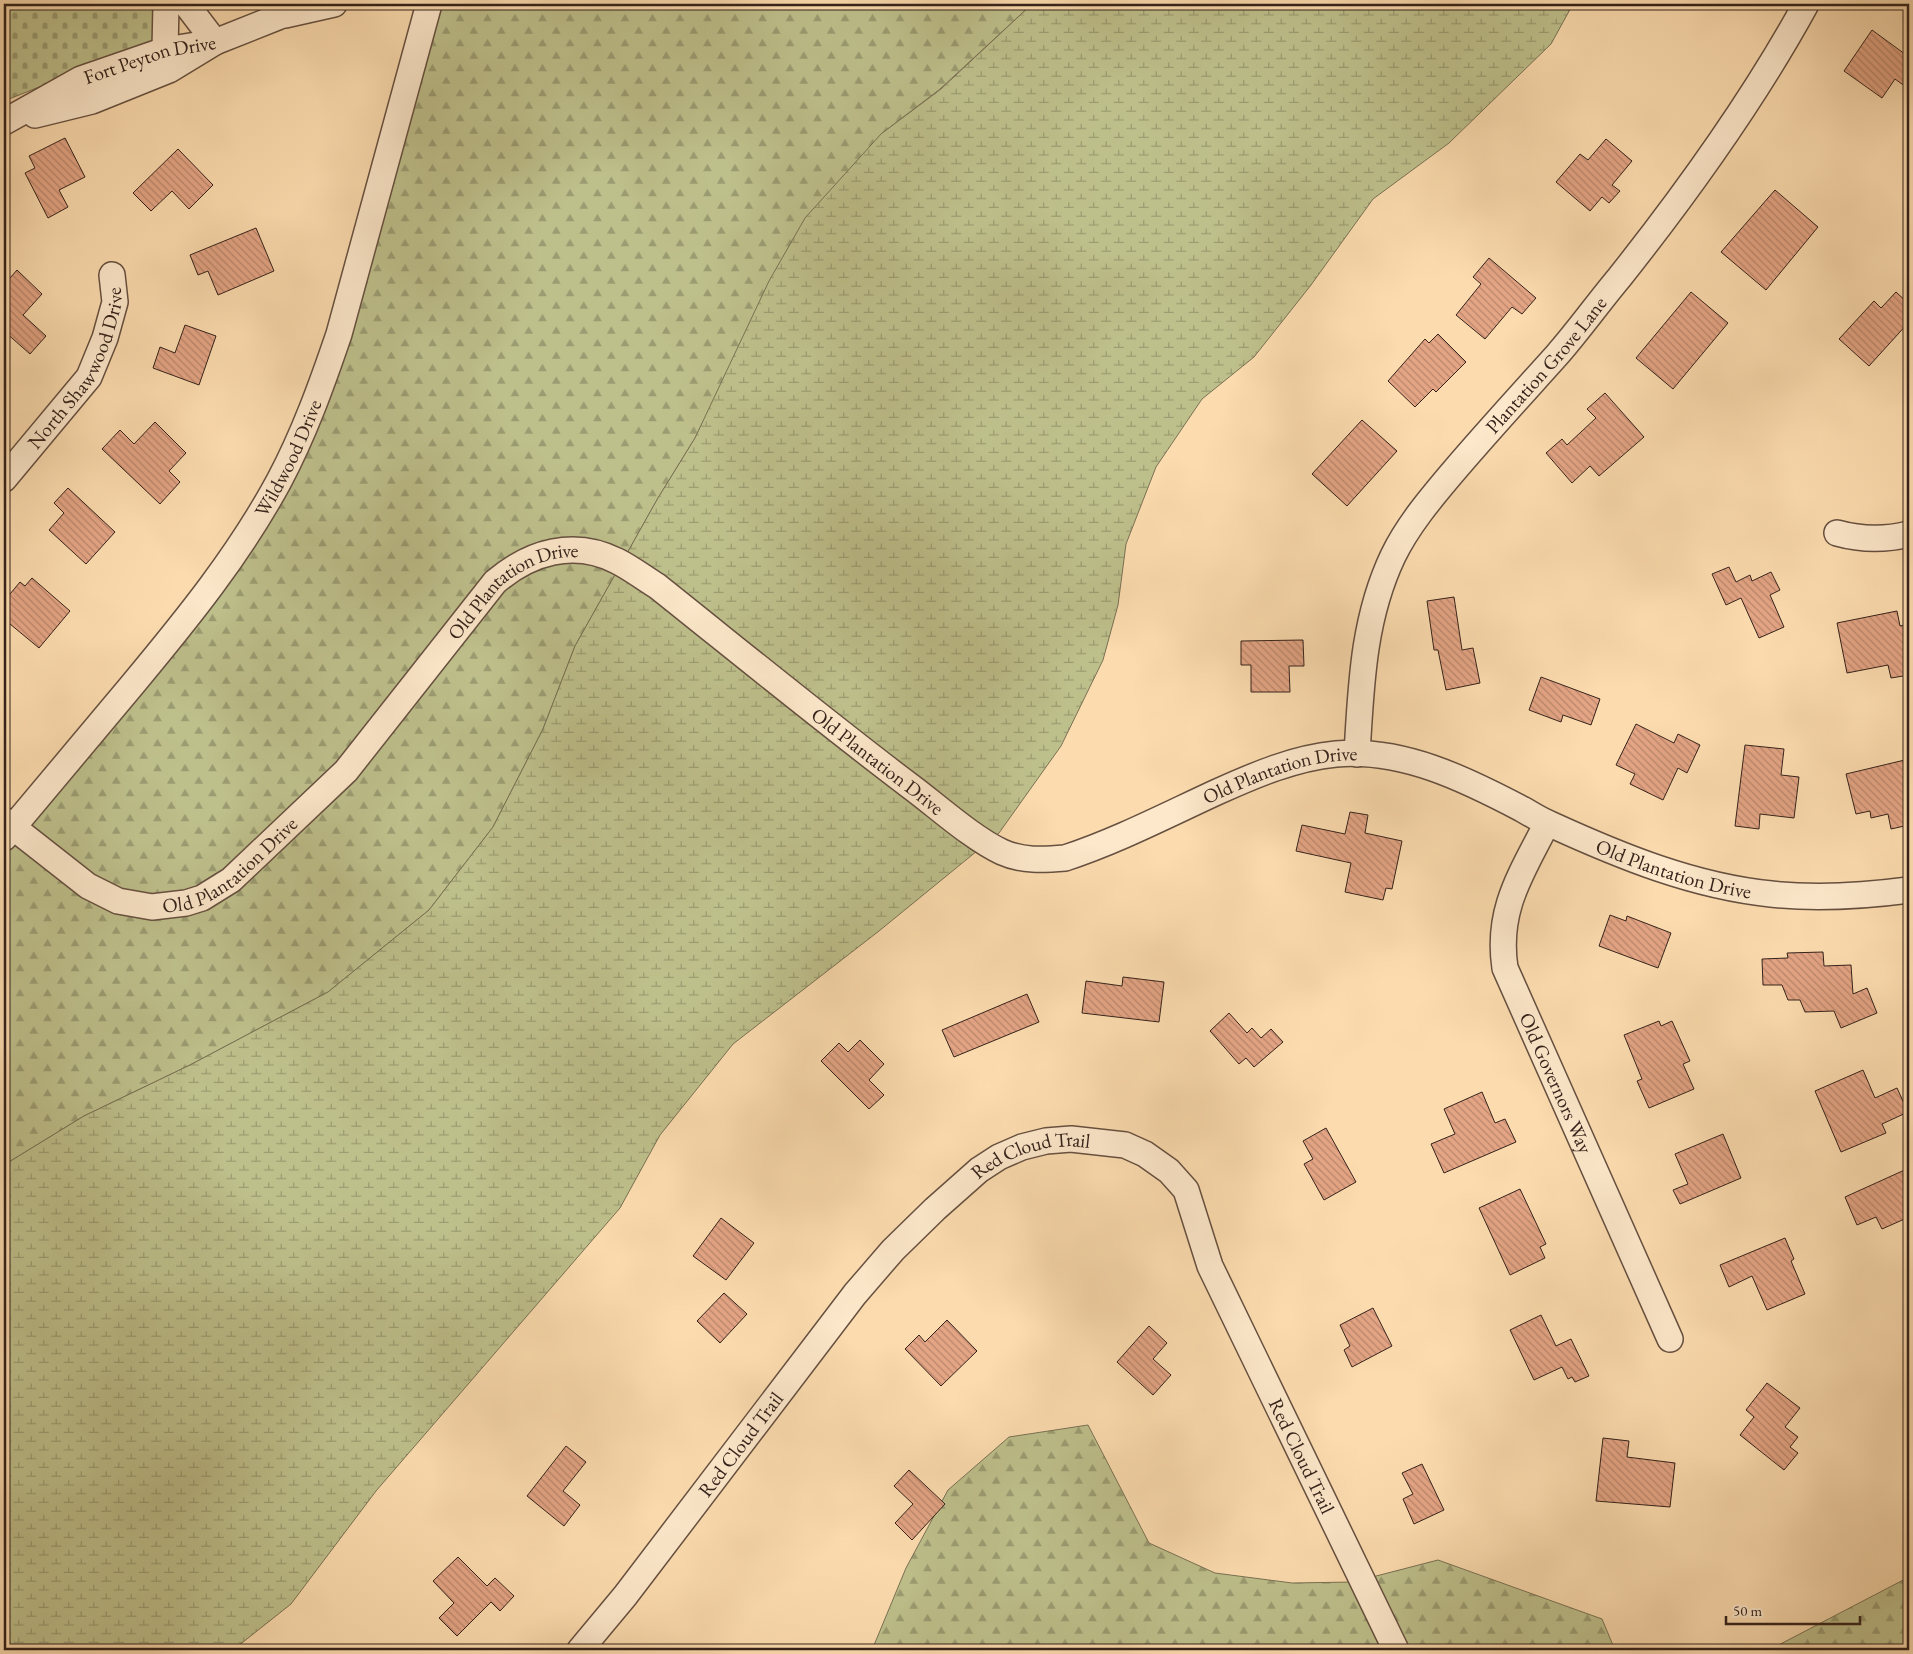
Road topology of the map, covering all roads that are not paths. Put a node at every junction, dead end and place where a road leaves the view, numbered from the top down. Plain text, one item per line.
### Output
1 (166, 4) edge
2 (186, 4) edge
3 (300, 4) edge
4 (334, 4) edge
5 (429, 4) edge
6 (1806, 4) edge
7 (278, 17) junction
8 (215, 42) junction
9 (165, 50) junction
10 (4, 122) edge
11 (112, 276) dead end
12 (4, 479) edge
13 (1837, 533) dead end
14 (1909, 534) edge
15 (1357, 754) junction
16 (1547, 823) junction
17 (7, 829) edge
18 (1909, 890) edge
19 (1670, 1339) dead end
20 (580, 1650) edge
21 (1396, 1650) edge

1 - 9 street
2 - 8 street
3 - 7 street, Fort Peyton Drive
4 - 7 street
5 - 17 street, Wildwood Drive
6 - 15 street, Plantation Grove Lane
7 - 8 street, Fort Peyton Drive
8 - 9 street, Fort Peyton Drive
8 - 10 street
9 - 10 street, Fort Peyton Drive
11 - 12 street, North Shawwood Drive
13 - 14 street
15 - 16 street, Old Plantation Drive
15 - 17 street, Old Plantation Drive
16 - 18 street, Old Plantation Drive
16 - 19 street, Old Governors Way
20 - 21 street, Red Cloud Trail

